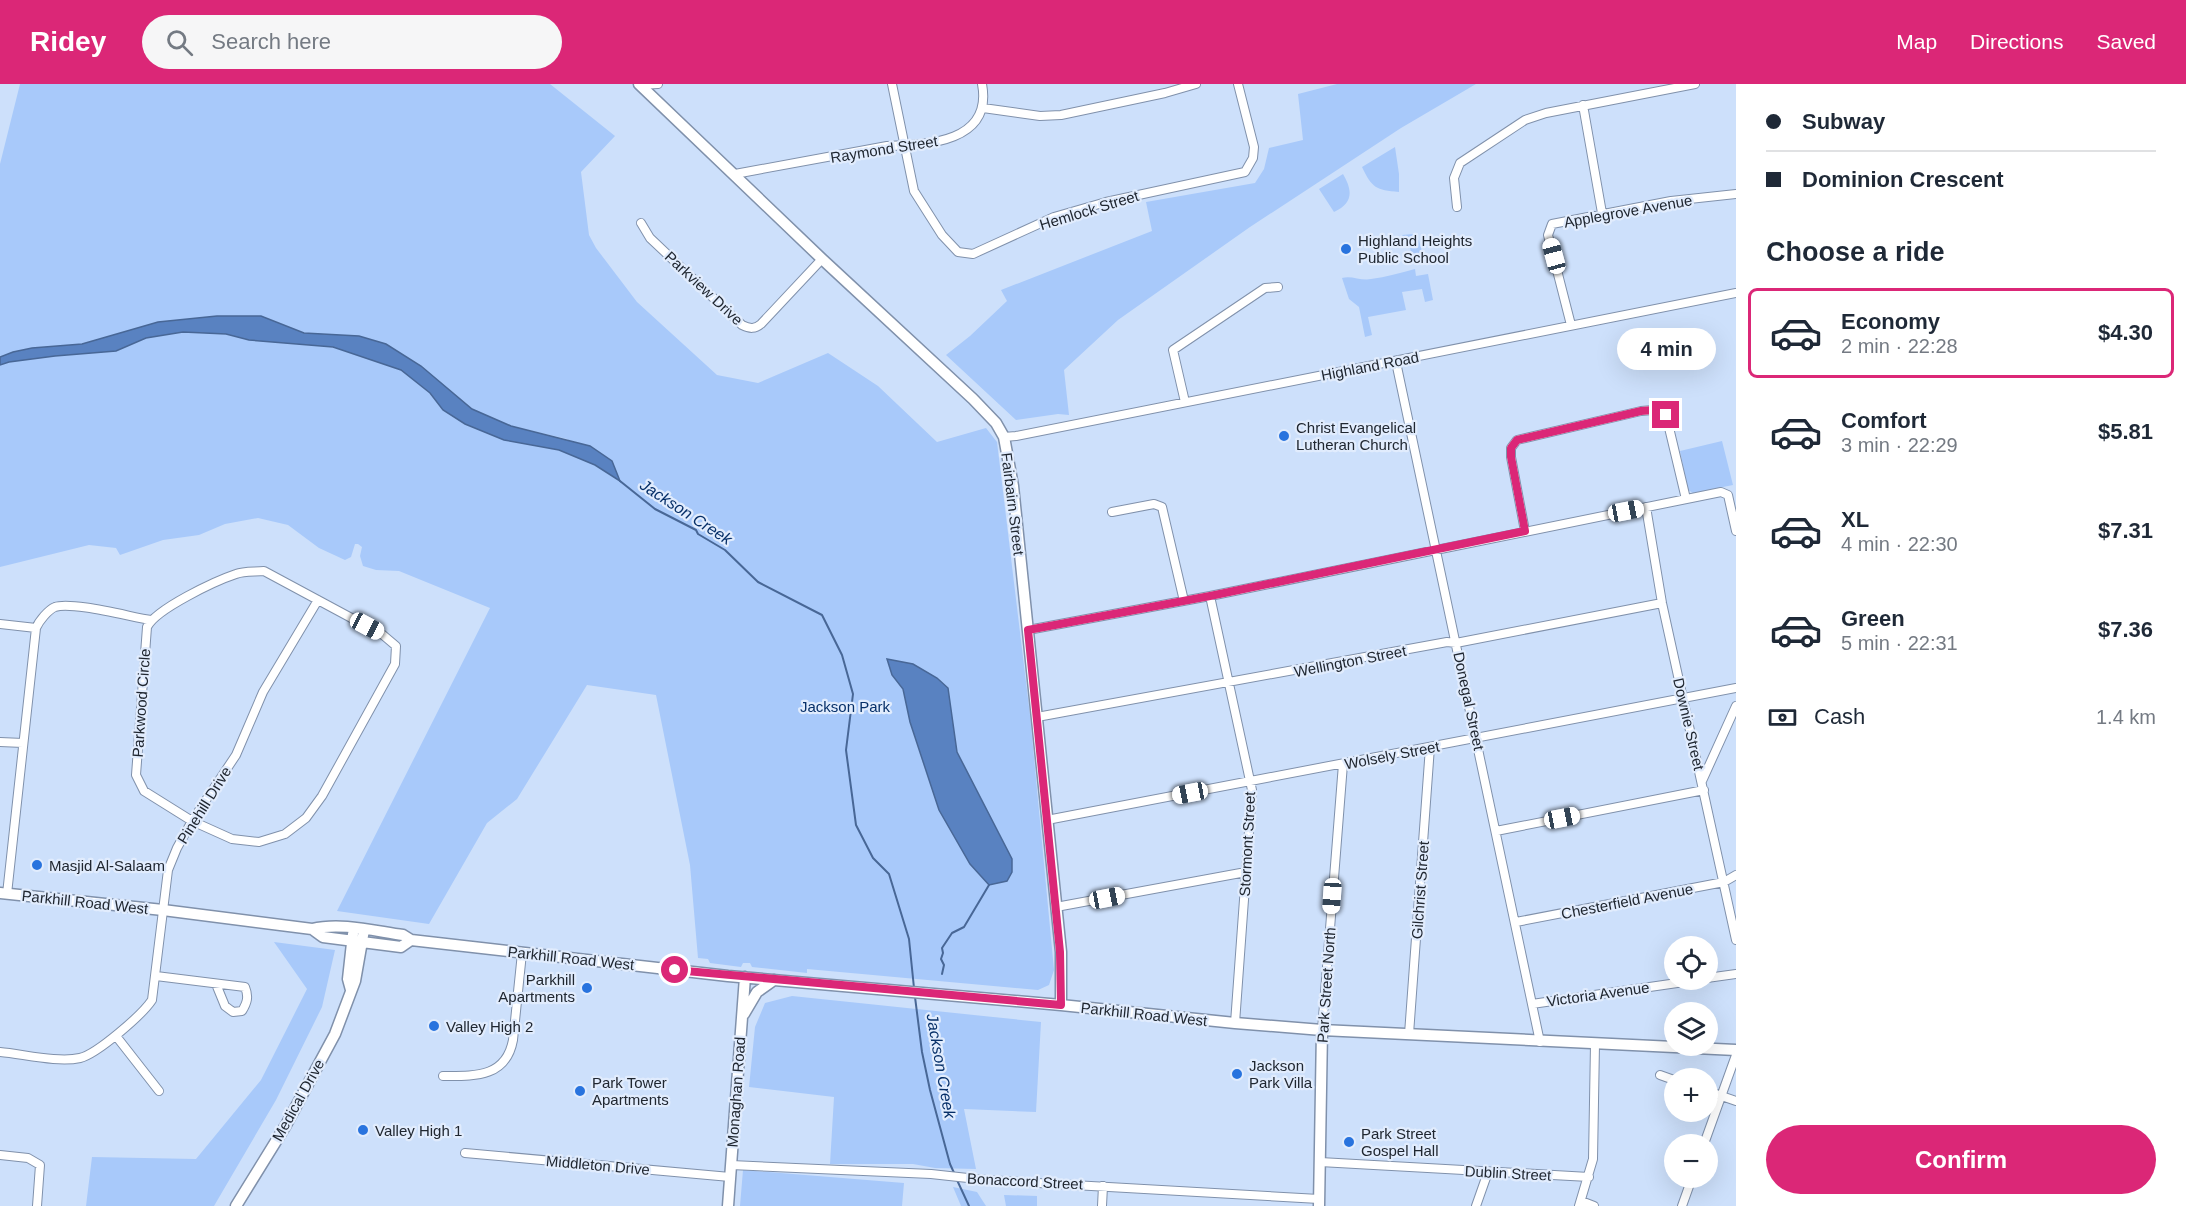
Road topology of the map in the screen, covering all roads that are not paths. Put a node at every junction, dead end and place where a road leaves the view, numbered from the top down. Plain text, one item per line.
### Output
1 (640, 84) edge
2 (658, 84) edge
3 (892, 84) edge
4 (982, 84) edge
5 (1196, 84) edge
6 (1238, 84) edge
7 (1695, 84) edge
8 (1583, 105) junction
9 (982, 108) junction
10 (904, 146) junction
11 (735, 174) junction
12 (1736, 194) edge
13 (1458, 207) dead end
14 (1602, 213) junction
15 (641, 224) dead end
16 (822, 258) junction
17 (1278, 287) dead end
18 (1736, 293) edge
19 (1571, 325) junction
20 (1396, 362) junction
21 (1185, 402) junction
22 (1004, 437) junction
23 (1686, 499) junction
24 (1646, 507) junction
25 (1112, 512) dead end
26 (1525, 531) junction
27 (1736, 531) edge
28 (1436, 551) junction
29 (1210, 596) junction
30 (318, 600) junction
31 (1184, 601) junction
32 (1662, 603) junction
33 (150, 620) junction
34 (0, 624) edge
35 (36, 628) junction
36 (1028, 630) junction
37 (1456, 643) junction
38 (1229, 683) junction
39 (1736, 688) edge
40 (1683, 699) junction
41 (1736, 706) edge
42 (1037, 717) junction
43 (1477, 738) junction
44 (0, 742) edge
45 (23, 742) junction
46 (1430, 747) junction
47 (1343, 764) junction
48 (1250, 781) junction
49 (1702, 781) junction
50 (1704, 790) junction
51 (1047, 820) junction
52 (192, 821) junction
53 (1497, 831) junction
54 (1246, 872) junction
55 (1736, 875) edge
56 (1724, 882) junction
57 (4, 894) edge
58 (1056, 907) junction
59 (163, 910) junction
60 (1516, 922) junction
61 (358, 935) junction
62 (1736, 940) edge
63 (522, 953) junction
64 (1736, 974) edge
65 (156, 976) junction
66 (1718, 976) edge
67 (745, 977) junction
68 (774, 980) junction
69 (216, 984) junction
70 (1664, 985) edge
71 (1532, 1004) junction
72 (1061, 1005) junction
73 (742, 1016) junction
74 (1235, 1023) junction
75 (1322, 1030) junction
76 (1409, 1034) junction
77 (116, 1036) junction
78 (1540, 1042) junction
79 (1594, 1044) junction
80 (1736, 1050) edge
81 (0, 1052) edge
82 (1736, 1055) edge
83 (1660, 1075) dead end
84 (443, 1076) dead end
85 (1664, 1076) edge
86 (159, 1091) dead end
87 (1718, 1095) edge
88 (1721, 1096) junction
89 (1736, 1101) edge
90 (1708, 1134) edge
91 (465, 1153) dead end
92 (0, 1155) edge
93 (1320, 1162) junction
94 (730, 1171) junction
95 (1488, 1172) junction
96 (1589, 1177) junction
97 (1103, 1186) junction
98 (1688, 1188) edge
99 (1319, 1202) edge
100 (1580, 1204) edge
101 (37, 1206) edge
102 (236, 1206) edge
103 (728, 1206) edge
104 (1102, 1206) edge
105 (1476, 1206) edge
106 (1594, 1206) edge
107 (1682, 1206) edge

1 - 2 street
1 - 11 main road, Fairbairn Street
3 - 10 street, Hemlock Street
4 - 9 street
5 - 9 street
6 - 10 street, Hemlock Street
7 - 8 street
8 - 13 street
8 - 14 street
9 - 10 street, Raymond Street
10 - 11 street, Raymond Street
11 - 16 main road, Fairbairn Street
12 - 14 street, Applegrove Avenue
14 - 19 street, Applegrove Avenue
15 - 16 street, Parkview Drive
16 - 22 main road, Fairbairn Street
17 - 21 street
18 - 19 street, Highland Road
19 - 20 street, Highland Road
20 - 21 street, Highland Road
20 - 28 street, Donegal Street
21 - 22 street, Highland Road
22 - 36 main road, Fairbairn Street
23 - 24 street
23 - 26 street
23 - 27 street
24 - 26 street
24 - 32 street, Downie Street
25 - 31 street
26 - 28 street
28 - 29 street
28 - 37 street, Donegal Street
29 - 31 street
29 - 38 street, Stormont Street
30 - 33 street, Parkwood Circle
30 - 52 street, Pinehill Drive
30 - 52 street, Parkwood Circle
31 - 36 street
32 - 37 street, Wellington Street
32 - 40 street, Downie Street
33 - 35 street
33 - 52 street, Parkwood Circle
34 - 35 street
35 - 45 street
36 - 42 main road, Fairbairn Street
37 - 38 street, Wellington Street
37 - 43 street, Donegal Street
38 - 42 street, Wellington Street
38 - 48 street, Stormont Street
39 - 40 street, Wolsely Street
40 - 43 street, Wolsely Street
40 - 49 street, Downie Street
41 - 49 street
42 - 51 main road, Fairbairn Street
43 - 46 street, Wolsely Street
43 - 53 street, Donegal Street
44 - 45 street
45 - 57 street
46 - 47 street, Wolsely Street
46 - 76 street, Gilchrist Street
47 - 48 street, Wolsely Street
47 - 75 street, Park Street North
48 - 51 street, Wolsely Street
48 - 54 street, Stormont Street
49 - 50 street, Downie Street
50 - 53 street
50 - 56 street, Downie Street
51 - 58 main road, Fairbairn Street
52 - 59 street, Pinehill Drive
53 - 60 street, Donegal Street
54 - 58 street
54 - 74 street, Stormont Street
55 - 56 street, Chesterfield Avenue
56 - 60 street, Chesterfield Avenue
56 - 62 street, Downie Street
57 - 59 main road, Parkhill Road West
58 - 72 main road, Fairbairn Street
59 - 61 main road, Parkhill Road West
59 - 65 street, Pinehill Drive
60 - 71 street, Donegal Street
61 - 63 main road, Parkhill Road West
61 - 102 main road, Medical Drive
63 - 67 main road, Parkhill Road West
63 - 84 street
64 - 66 street
65 - 69 street
65 - 77 street, Pinehill Drive
67 - 68 main road, Parkhill Road West
67 - 73 main road, Monaghan Road
68 - 72 main road, Parkhill Road West
68 - 73 main road
69 - 69 street
70 - 71 street, Victoria Avenue
71 - 78 street, Donegal Street
72 - 74 main road, Parkhill Road West
73 - 94 main road, Monaghan Road
74 - 75 main road, Parkhill Road West
75 - 76 main road, Parkhill Road West
75 - 93 main road, Park Street North
76 - 78 main road, Parkhill Road West
77 - 81 street, Pinehill Drive
77 - 86 street
78 - 79 main road, Parkhill Road West
79 - 80 main road, Parkhill Road West
79 - 96 street
82 - 88 street
83 - 85 street
87 - 88 street
88 - 89 street
88 - 90 street
91 - 94 street, Middleton Drive
92 - 101 street
93 - 95 street, Dublin Street
93 - 99 main road, Park Street North
94 - 97 street, Bonaccord Street
94 - 103 main road, Monaghan Road
95 - 96 street, Dublin Street
95 - 105 street
96 - 100 street
97 - 99 street, Bonaccord Street
97 - 104 street
98 - 107 street
100 - 106 street

